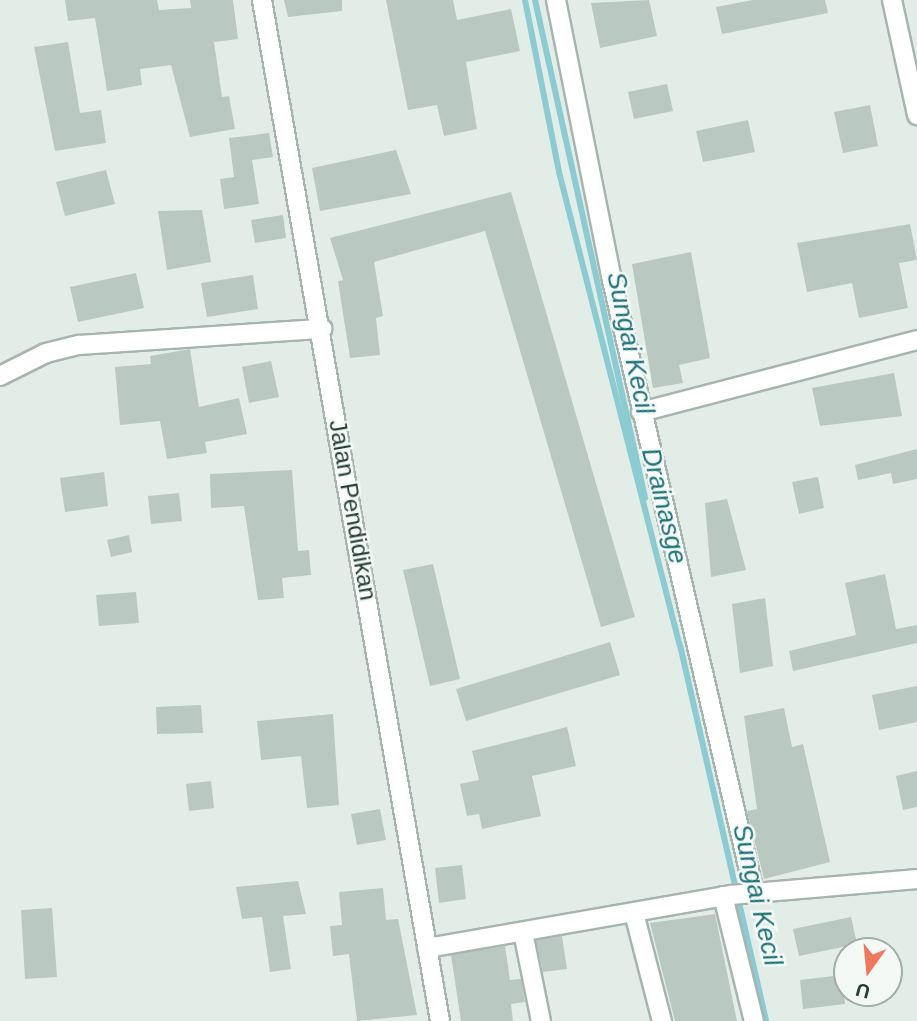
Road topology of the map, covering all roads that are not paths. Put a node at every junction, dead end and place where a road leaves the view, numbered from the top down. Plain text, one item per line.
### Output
1 (262, 0) edge
2 (556, 0) edge
3 (892, 0) edge
4 (917, 116) edge
5 (322, 329) junction
6 (917, 340) edge
7 (0, 376) edge
8 (641, 412) junction
9 (917, 879) edge
10 (738, 894) junction
11 (634, 913) junction
12 (523, 932) junction
13 (427, 948) junction
14 (440, 1021) edge
15 (541, 1021) edge
16 (662, 1021) edge
17 (754, 1021) edge

1 - 5 street, Jalan Pendidikan
2 - 8 street
3 - 4 street
5 - 7 street
5 - 13 street, Jalan Pendidikan
6 - 8 street
8 - 10 street
9 - 10 street
10 - 11 street
10 - 17 street
11 - 12 street
11 - 16 street
12 - 13 street
12 - 15 street
13 - 14 street, Jalan Pendidikan

